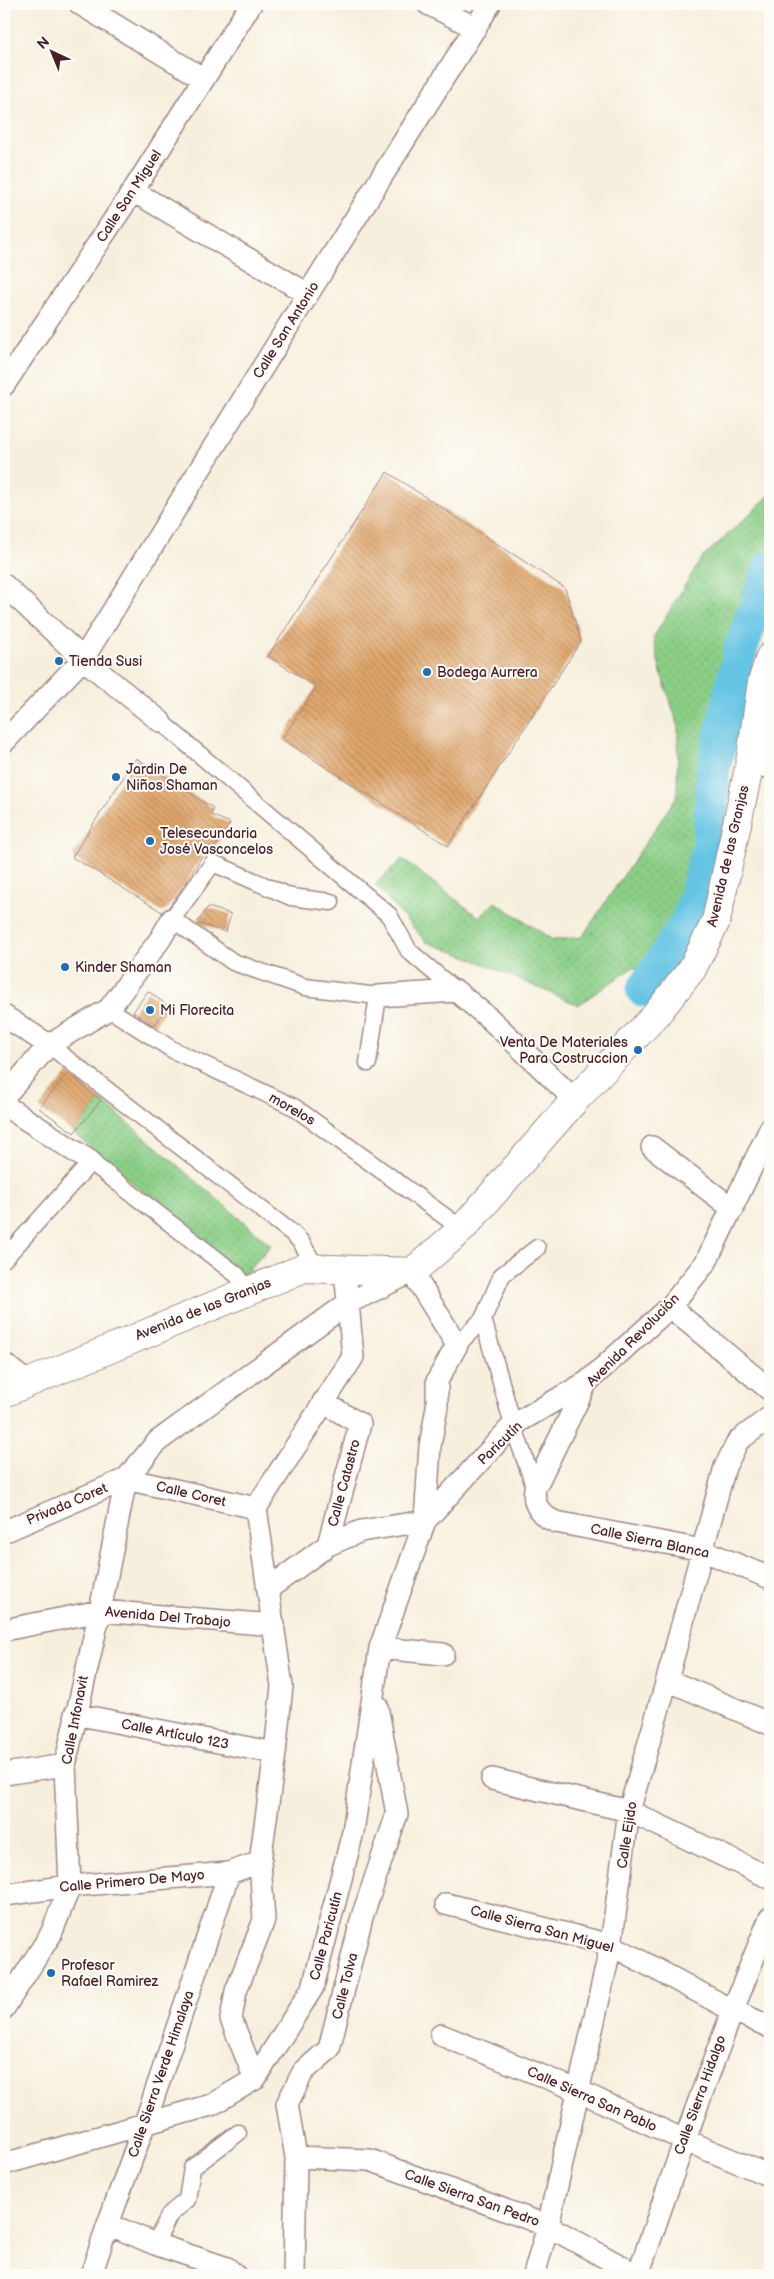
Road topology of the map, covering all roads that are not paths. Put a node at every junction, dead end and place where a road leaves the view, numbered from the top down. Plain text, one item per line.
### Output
1 (80, 4) edge
2 (251, 4) edge
3 (428, 4) edge
4 (490, 4) edge
5 (476, 28) junction
6 (204, 79) junction
7 (133, 191) junction
8 (308, 294) junction
9 (4, 385) edge
10 (4, 585) edge
11 (770, 657) edge
12 (83, 658) junction
13 (160, 721) joint
14 (4, 742) edge
15 (760, 765) edge
16 (331, 902) dead end
17 (172, 919) junction
18 (456, 991) junction
19 (378, 996) junction
20 (109, 1009) junction
21 (4, 1016) edge
22 (49, 1045) junction
23 (368, 1063) dead end
24 (4, 1097) edge
25 (576, 1100) junction
26 (4, 1105) edge
27 (770, 1129) edge
28 (652, 1147) dead end
29 (91, 1162) junction
30 (732, 1209) junction
31 (462, 1229) junction
32 (537, 1248) dead end
33 (4, 1259) edge
34 (317, 1268) junction
35 (345, 1270) junction
36 (412, 1272) junction
37 (248, 1291) junction
38 (348, 1303) junction
39 (670, 1307) junction
40 (483, 1318) junction
41 (457, 1345) junction
42 (4, 1361) edge
43 (30, 1380) junction
44 (587, 1382) junction
45 (770, 1390) edge
46 (4, 1393) edge
47 (323, 1402) junction
48 (770, 1418) edge
49 (514, 1425) junction
50 (126, 1479) junction
51 (535, 1488) junction
52 (256, 1508) junction
53 (425, 1521) junction
54 (8, 1530) dead end
55 (328, 1545) junction
56 (702, 1550) junction
57 (770, 1578) edge
58 (268, 1589) junction
59 (100, 1611) junction
60 (274, 1625) junction
61 (4, 1630) edge
62 (380, 1648) junction
63 (443, 1654) dead end
64 (667, 1680) junction
65 (373, 1688) junction
66 (75, 1714) junction
67 (770, 1724) edge
68 (275, 1753) junction
69 (65, 1765) junction
70 (4, 1774) edge
71 (492, 1779) dead end
72 (629, 1810) junction
73 (260, 1862) junction
74 (229, 1873) junction
75 (770, 1878) edge
76 (70, 1886) junction
77 (4, 1895) edge
78 (446, 1904) dead end
79 (770, 1918) edge
80 (611, 1946) junction
81 (4, 2008) edge
82 (732, 2010) junction
83 (770, 2027) edge
84 (441, 2035) dead end
85 (255, 2079) junction
86 (577, 2090) junction
87 (145, 2123) junction
88 (238, 2133) dead end
89 (684, 2140) junction
90 (296, 2157) junction
91 (4, 2164) edge
92 (770, 2176) edge
93 (108, 2224) junction
94 (548, 2226) junction
95 (155, 2244) junction
96 (91, 2275) edge
97 (235, 2275) edge
98 (294, 2275) edge
99 (534, 2275) edge
100 (637, 2275) edge

1 - 6 street
2 - 6 street, Calle San Miguel
3 - 5 street
4 - 5 street, Calle San Antonio
5 - 8 street, Calle San Antonio
6 - 7 street, Calle San Miguel
7 - 8 street
7 - 9 street, Calle San Miguel
8 - 12 street, Calle San Antonio
10 - 12 street
11 - 15 street, Avenida de las Granjas
12 - 13 street
12 - 14 street, Calle San Antonio
13 - 18 street
15 - 25 street, Avenida de las Granjas
16 - 17 street
17 - 19 street
17 - 20 street
18 - 19 street
18 - 25 street
19 - 23 street
20 - 22 street
20 - 31 street, morelos
21 - 22 street
22 - 24 street
22 - 34 street
25 - 31 street, Avenida de las Granjas
26 - 29 street
27 - 30 street, Avenida Revolución
28 - 30 street
29 - 33 street
29 - 37 street
30 - 39 street, Avenida Revolución
31 - 36 street, Avenida de las Granjas
32 - 40 street
34 - 35 street, Avenida de las Granjas
34 - 37 street, Avenida de las Granjas
35 - 36 street, Avenida de las Granjas
35 - 38 street
36 - 38 street, Avenida de las Granjas
36 - 41 street
37 - 43 street, Avenida de las Granjas
38 - 47 street
38 - 50 street, Avenida de las Granjas
39 - 44 street, Avenida Revolución
39 - 45 street
40 - 41 street
40 - 49 street
41 - 53 street
42 - 43 street
43 - 46 street, Avenida de las Granjas
44 - 49 street, Paricutín
44 - 51 street, Avenida Revolución
47 - 52 street
47 - 55 street, Calle Catastro
48 - 56 street, Calle Ejido
49 - 51 street
49 - 53 street, Paricutín
50 - 52 street, Calle Coret
50 - 54 street, Privada Coret
50 - 59 street, Calle Infonavit
51 - 56 street, Calle Sierra Blanca
52 - 58 street
53 - 55 street
53 - 62 street, Calle Paricutín
55 - 58 street
56 - 57 street, Calle Sierra Blanca
56 - 64 street, Calle Ejido
58 - 60 street
59 - 60 street, Avenida Del Trabajo
59 - 61 street, Avenida Del Trabajo
59 - 66 street, Calle Infonavit
60 - 68 street
62 - 63 street
62 - 65 street, Calle Paricutín
64 - 67 street
64 - 72 street, Calle Ejido
65 - 85 street, Calle Paricutín
65 - 90 street, Calle Tolva
66 - 68 street, Calle Artículo 123
66 - 69 street, Calle Infonavit
68 - 73 street
69 - 70 street
69 - 76 street, Calle Infonavit
71 - 72 street
72 - 75 street
72 - 80 street, Calle Ejido
73 - 74 street, Calle Primero De Mayo
73 - 85 street
74 - 76 street, Calle Primero De Mayo
74 - 87 street, Calle Sierra Verde Himalaya
76 - 77 street, Calle Primero De Mayo
76 - 81 street, Calle Infonavit
78 - 80 street, Calle Sierra San Miguel
79 - 82 street, Calle Sierra Hidalgo
80 - 82 street, Calle Sierra San Miguel
80 - 86 street, Calle Ejido
82 - 83 street, Calle Sierra San Miguel
82 - 89 street, Calle Sierra Hidalgo
84 - 86 street, Calle Sierra San Pablo
85 - 87 street, Calle Paricutín
86 - 89 street, Calle Sierra San Pablo
86 - 94 street, Calle Ejido
87 - 91 street, Calle Paricutín
87 - 93 street, Calle Sierra Verde Himalaya
88 - 95 street
89 - 92 street, Calle Sierra San Pablo
89 - 100 street, Calle Sierra Hidalgo
90 - 94 street, Calle Sierra San Pedro
90 - 98 street, Calle Tolva
93 - 95 street
93 - 96 street, Calle Sierra Verde Himalaya
94 - 99 street, Calle Ejido
94 - 100 street, Calle Sierra San Pedro
95 - 97 street

